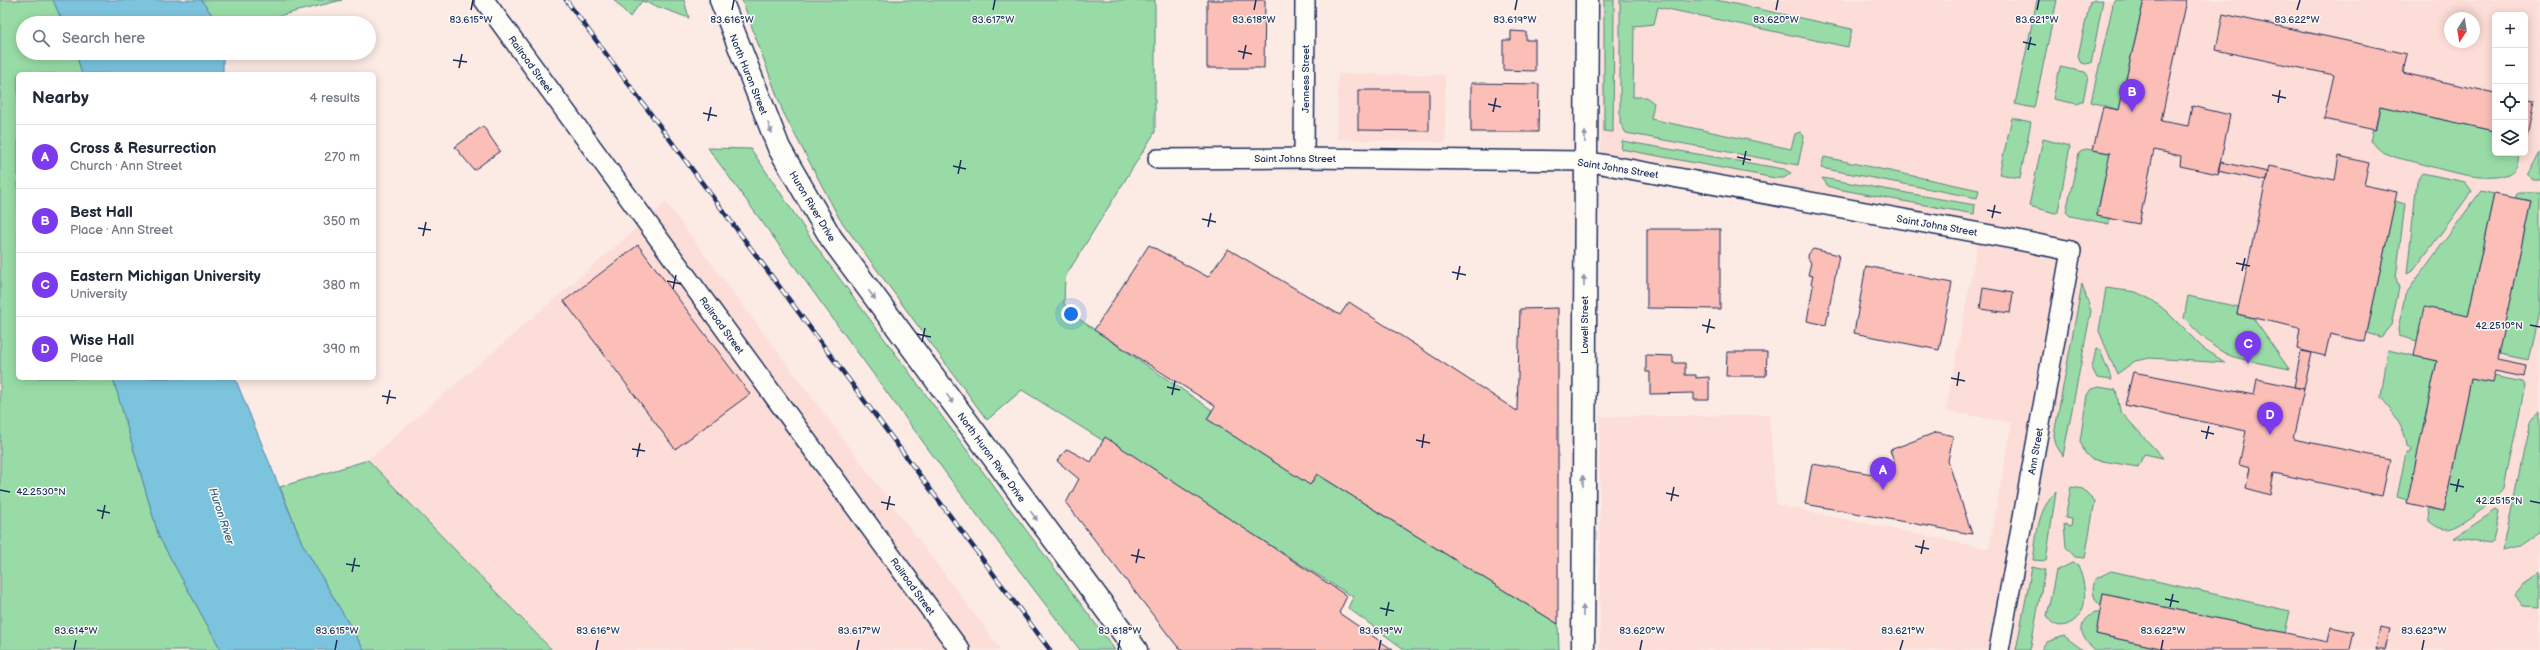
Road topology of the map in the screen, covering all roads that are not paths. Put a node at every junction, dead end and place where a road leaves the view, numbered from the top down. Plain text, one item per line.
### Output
1 (484, 0) edge
2 (721, 0) edge
3 (1305, 0) edge
4 (1586, 0) edge
5 (779, 148) joint
6 (1304, 158) junction
7 (1158, 159) dead end
8 (1585, 161) junction
9 (2070, 251) joint
10 (849, 263) joint
11 (960, 650) edge
12 (1136, 650) edge
13 (1583, 650) edge
14 (1999, 650) edge

1 - 11 street, Railroad Street
2 -> 5 main road, North Huron Street
3 - 6 street, Jenness Street
8 -> 4 main road, Lowell Street
5 - 10 main road, Huron River Drive
6 - 7 street, Saint Johns Street
6 - 8 street, Saint Johns Street
8 - 9 street, Saint Johns Street
13 -> 8 main road, Lowell Street
9 - 14 street, Ann Street
10 -> 12 main road, North Huron River Drive

